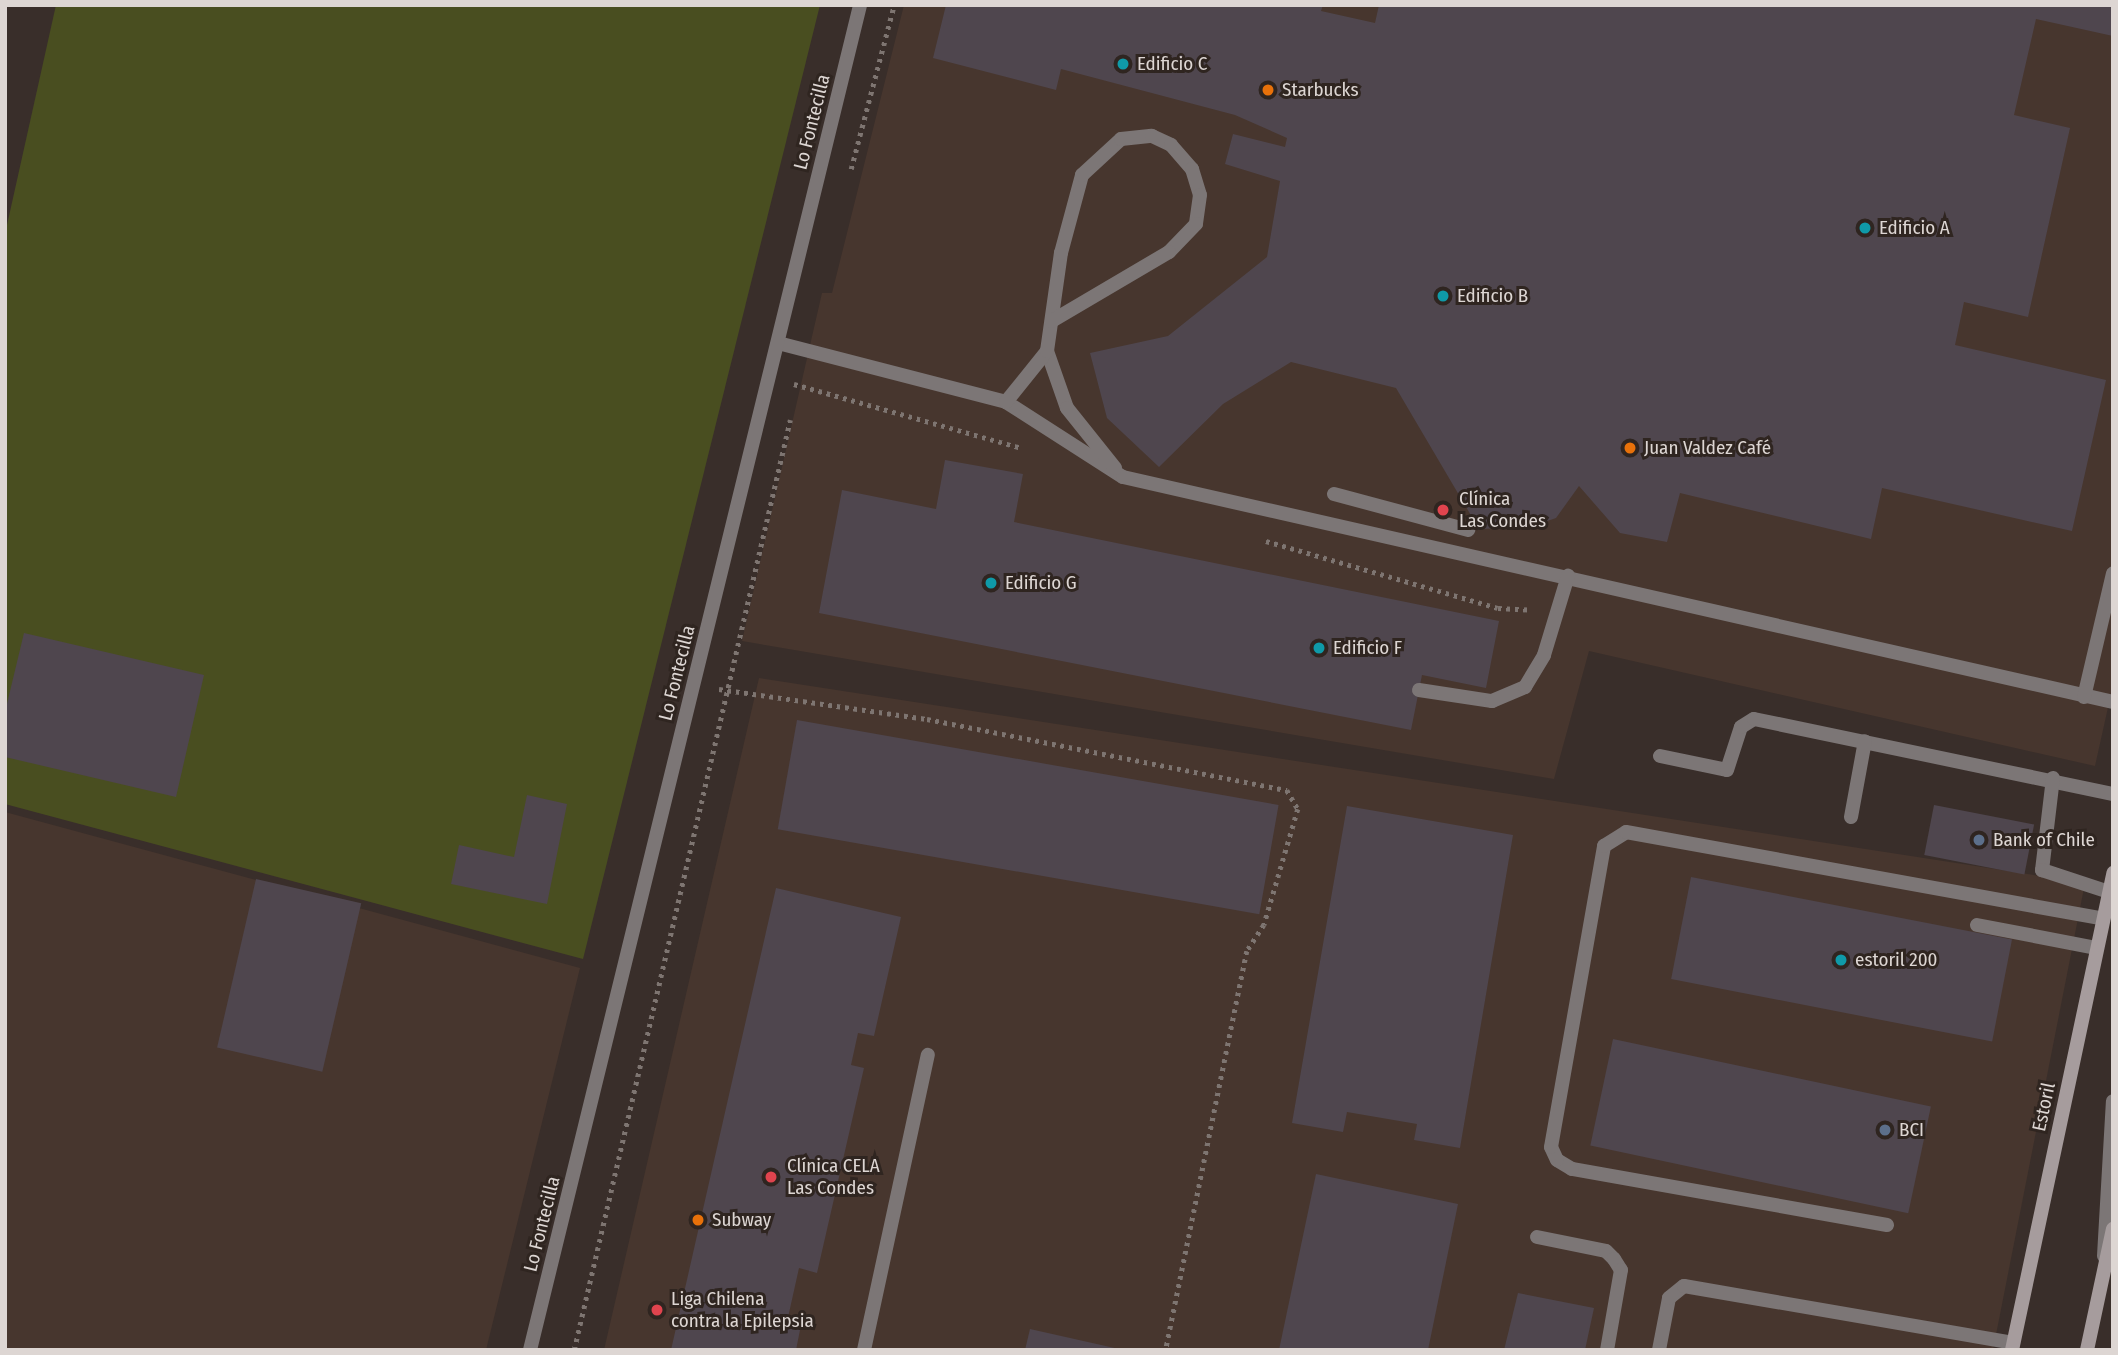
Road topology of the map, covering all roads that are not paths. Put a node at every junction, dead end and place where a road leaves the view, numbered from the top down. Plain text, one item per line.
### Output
1 (860, 5) edge
2 (1052, 321) junction
3 (778, 343) junction
4 (1047, 351) junction
5 (1006, 401) junction
6 (1123, 477) junction
7 (1334, 494) dead end
8 (1468, 530) dead end
9 (2113, 573) edge
10 (1567, 576) junction
11 (1419, 690) dead end
12 (2084, 697) junction
13 (2113, 702) edge
14 (1865, 741) junction
15 (1660, 756) dead end
16 (2053, 778) junction
17 (2113, 794) edge
18 (1851, 817) dead end
19 (2113, 873) edge
20 (2109, 892) junction
21 (2104, 919) junction
22 (1977, 925) dead end
23 (2097, 948) junction
24 (929, 1055) dead end
25 (2113, 1101) edge
26 (1887, 1225) dead end
27 (2113, 1229) edge
28 (1537, 1237) dead end
29 (2103, 1271) junction
30 (2012, 1346) edge
31 (530, 1350) edge
32 (864, 1350) edge
33 (1607, 1350) edge
34 (1659, 1350) edge
35 (2087, 1350) edge

1 - 3 street, Lo Fontecilla
2 - 2 street
2 - 4 street
3 - 5 street
3 - 31 street, Lo Fontecilla
4 - 5 street
4 - 6 street
5 - 6 street
6 - 10 street
7 - 8 street
9 - 12 street
10 - 11 street
10 - 12 street
12 - 13 street
14 - 15 street
14 - 16 street
14 - 18 street
16 - 17 street
16 - 20 street
19 - 20 main road, Estoril
20 - 21 main road, Estoril
21 - 23 main road, Estoril
21 - 26 street
22 - 23 street
23 - 30 main road, Estoril
24 - 32 street
25 - 29 street
27 - 29 main road
28 - 33 street
29 - 35 main road
30 - 34 street

